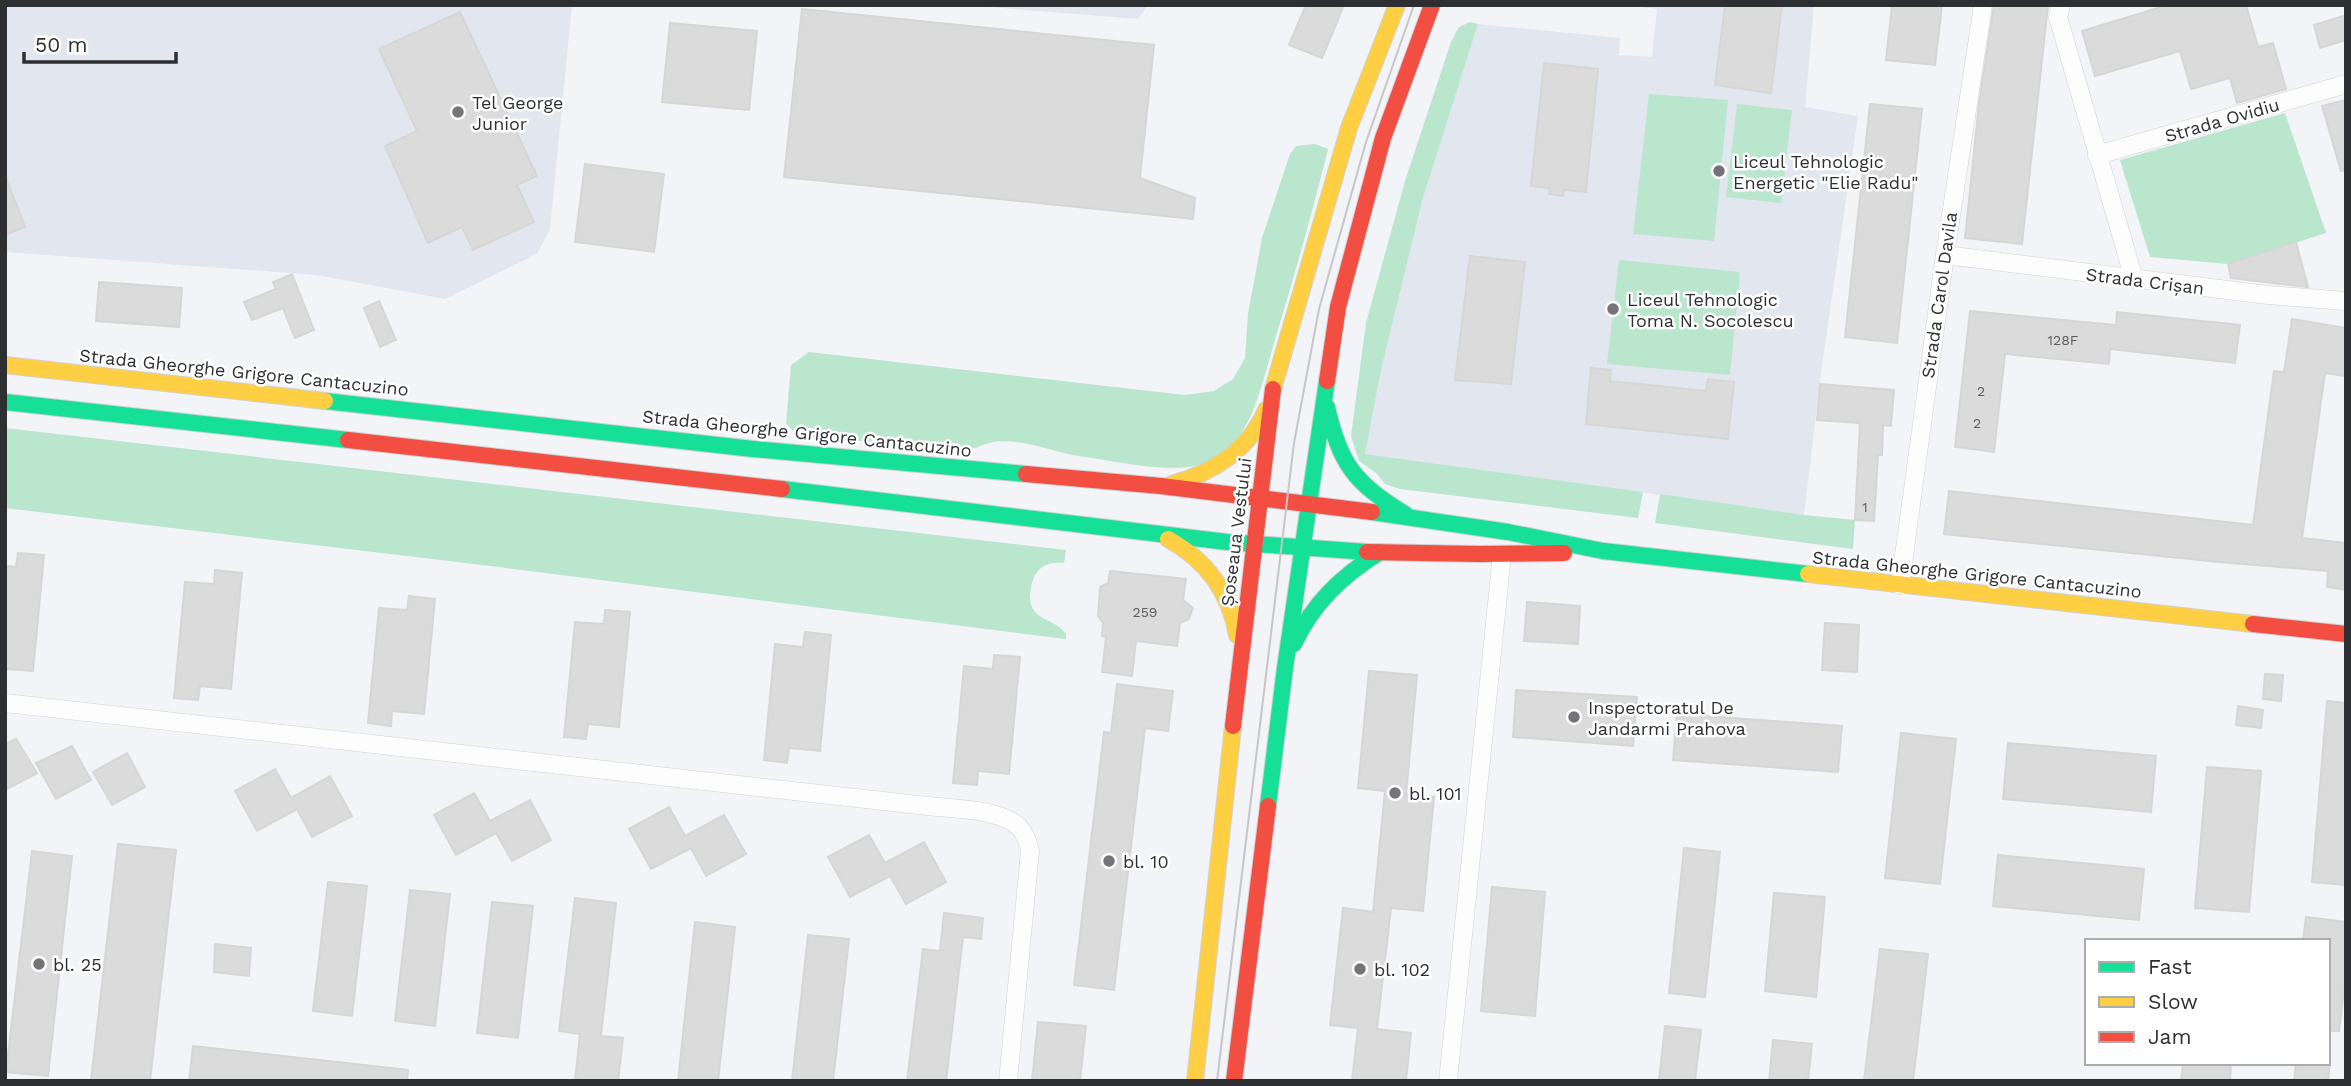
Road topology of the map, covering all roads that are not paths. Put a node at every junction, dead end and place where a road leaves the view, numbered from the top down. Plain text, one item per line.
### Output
1 (1397, 5) edge
2 (1432, 5) edge
3 (1983, 5) edge
4 (2061, 5) edge
5 (2346, 84) edge
6 (2097, 155) junction
7 (1945, 256) junction
8 (2134, 279) junction
9 (2346, 301) edge
10 (5, 365) edge
11 (1324, 389) junction
12 (1273, 390) junction
13 (5, 402) edge
14 (1161, 486) junction
15 (1259, 498) junction
16 (1308, 505) junction
17 (1409, 516) junction
18 (1161, 535) junction
19 (1254, 544) junction
20 (1302, 549) junction
21 (1604, 551) junction
22 (1380, 552) junction
23 (1502, 555) junction
24 (1900, 585) junction
25 (2346, 634) edge
26 (1240, 660) junction
27 (1285, 668) junction
28 (5, 703) edge
29 (1007, 1081) edge
30 (1195, 1081) edge
31 (1234, 1081) edge
32 (1448, 1081) edge

1 - 12 main road, Șoseaua Vestului
2 - 11 main road
3 - 7 street, Strada Carol Davila
4 - 6 street
5 - 6 street, Strada Ovidiu
6 - 8 street
7 - 8 street, Strada Crișan
7 - 24 street, Strada Carol Davila
8 - 9 street, Strada Crișan
10 - 14 main road, Strada Gheorghe Grigore Cantacuzino
11 - 16 main road
11 - 17 main road
12 - 14 main road
12 - 15 main road, Șoseaua Vestului
13 - 18 main road, Strada Gheorghe Grigore Cantacuzino
14 - 15 main road, Strada Gheorghe Grigore Cantacuzino
15 - 16 main road, Strada Gheorghe Grigore Cantacuzino
15 - 19 main road, Șoseaua Vestului
16 - 17 main road, Strada Gheorghe Grigore Cantacuzino
16 - 20 main road
17 - 21 main road, Strada Gheorghe Grigore Cantacuzino
18 - 19 main road, Strada Gheorghe Grigore Cantacuzino
18 - 26 main road
19 - 20 main road, Strada Gheorghe Grigore Cantacuzino
19 - 26 main road, Șoseaua Vestului
20 - 22 main road, Strada Gheorghe Grigore Cantacuzino
20 - 27 main road
21 - 23 main road, Strada Gheorghe Grigore Cantacuzino
21 - 24 main road, Strada Gheorghe Grigore Cantacuzino
22 - 23 main road, Strada Gheorghe Grigore Cantacuzino
22 - 27 main road
23 - 32 street
24 - 25 main road, Strada Gheorghe Grigore Cantacuzino
26 - 30 main road, Șoseaua Vestului
27 - 31 main road
28 - 29 street

